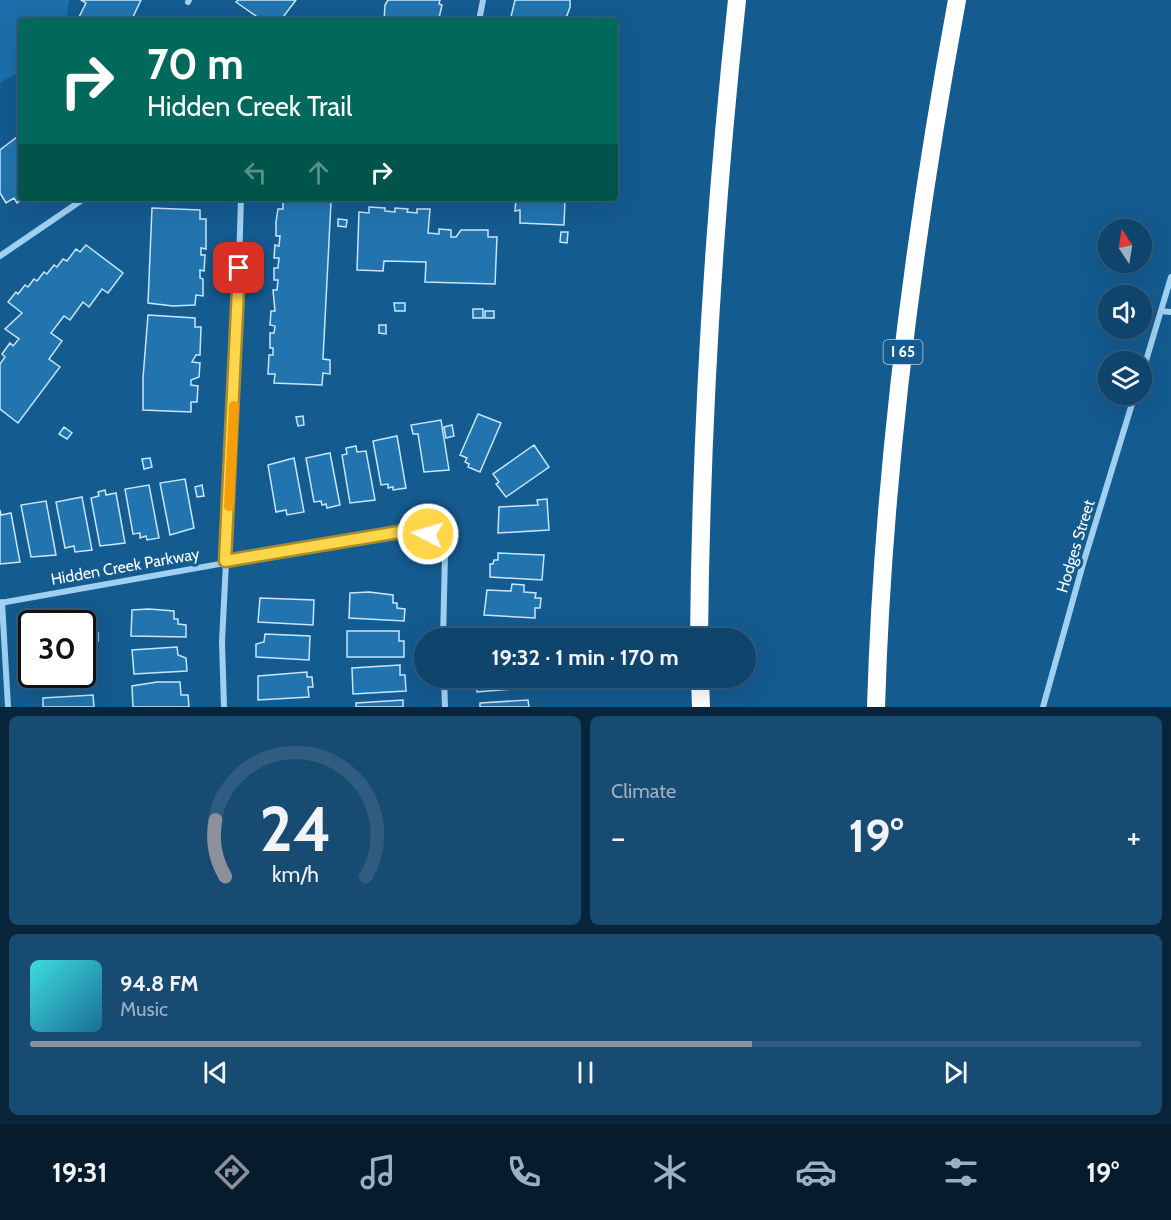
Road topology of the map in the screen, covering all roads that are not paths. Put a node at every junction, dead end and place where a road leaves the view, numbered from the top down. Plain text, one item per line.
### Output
1 (483, 0) edge
2 (737, 0) edge
3 (957, 0) edge
4 (480, 18) edge
5 (81, 201) edge
6 (241, 201) edge
7 (0, 256) edge
8 (1171, 277) edge
9 (1161, 312) junction
10 (1171, 312) edge
11 (1149, 351) edge
12 (1132, 405) edge
13 (225, 561) junction
14 (1, 602) edge
15 (443, 628) edge
16 (699, 628) edge
17 (444, 688) edge
18 (700, 688) edge
19 (8, 707) edge
20 (224, 707) edge
21 (445, 707) edge
22 (701, 707) edge
23 (876, 707) edge
24 (1043, 707) edge

1 - 4 street
2 - 16 highway
3 - 23 highway, I 65
5 - 7 street
6 - 13 street
8 - 9 street
9 - 10 street
9 - 11 street
12 - 24 street, Hodges Street
13 - 14 street, Hidden Creek Parkway
13 - 15 street, Hidden Creek Parkway
13 - 20 street
14 - 19 street
17 - 21 street
18 - 22 highway

